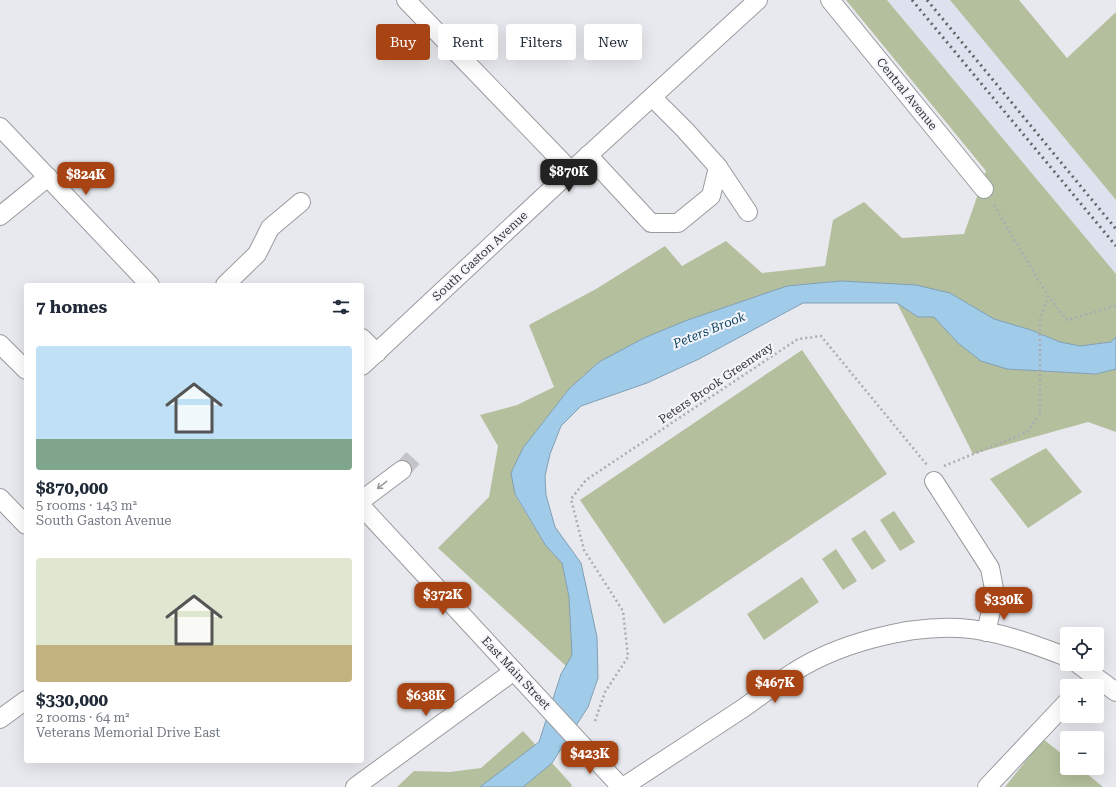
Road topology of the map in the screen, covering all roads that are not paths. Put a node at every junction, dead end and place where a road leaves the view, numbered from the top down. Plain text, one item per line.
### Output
1 (406, 0) edge
2 (758, 0) edge
3 (830, 0) edge
4 (652, 97) junction
5 (0, 127) edge
6 (588, 155) junction
7 (718, 167) junction
8 (571, 171) junction
9 (48, 177) junction
10 (984, 189) road end
11 (301, 202) dead end
12 (748, 212) dead end
13 (0, 216) edge
14 (148, 283) edge
15 (227, 283) edge
16 (364, 340) edge
17 (0, 344) edge
18 (377, 353) junction
19 (364, 364) edge
20 (24, 368) edge
21 (402, 470) tunnel mouth
22 (935, 473) road end
23 (0, 498) edge
24 (364, 498) edge
25 (364, 509) edge
26 (24, 523) edge
27 (986, 632) junction
28 (1060, 655) edge
29 (514, 670) junction
30 (1104, 687) edge
31 (1116, 692) edge
32 (24, 702) edge
33 (1060, 709) edge
34 (0, 720) edge
35 (355, 787) edge
36 (622, 787) edge
37 (987, 787) edge

1 - 8 street
2 - 4 street, South Gaston Avenue
3 - 10 street, Central Avenue
4 - 6 street, South Gaston Avenue
4 - 7 street
5 - 9 street
6 - 7 street
6 - 8 street, South Gaston Avenue
7 - 12 street
8 - 18 street, South Gaston Avenue
9 - 13 street
9 - 14 street
11 - 15 street
16 - 18 street
17 - 20 street
18 - 19 street, South Gaston Avenue
21 -> 24 street
22 - 27 street
23 - 26 street
25 - 29 street, East Main Street
27 - 28 street
27 - 36 street
29 - 35 street
29 - 36 street, East Main Street
30 - 31 street
32 - 34 street
33 - 37 street

